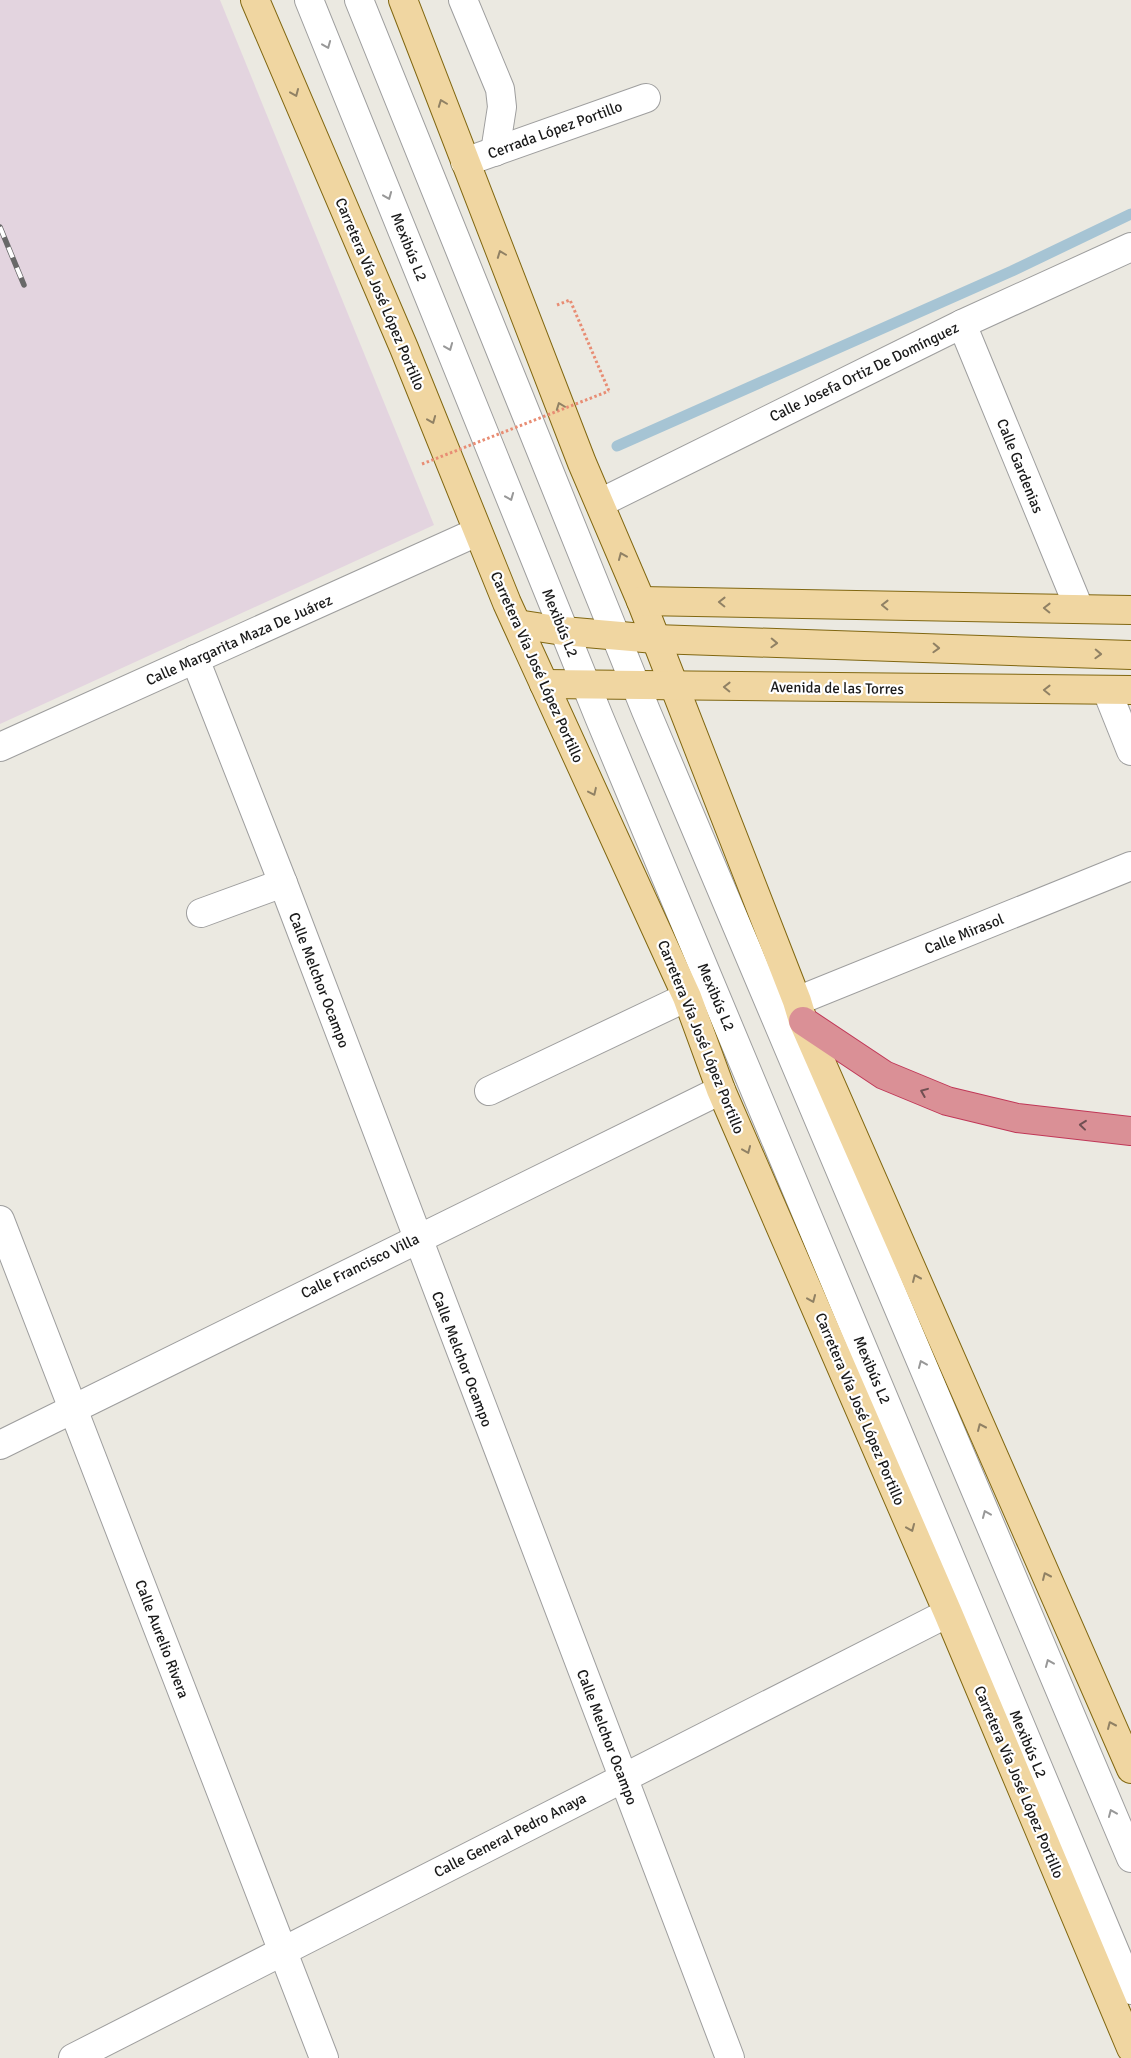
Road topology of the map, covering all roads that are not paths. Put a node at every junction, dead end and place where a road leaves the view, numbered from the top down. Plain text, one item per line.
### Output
1 (255, 0) edge
2 (309, 0) edge
3 (359, 0) edge
4 (403, 0) edge
5 (462, 0) edge
6 (646, 98) dead end
7 (495, 152) junction
8 (465, 162) junction
9 (1131, 248) edge
10 (962, 324) junction
11 (600, 503) junction
12 (477, 532) junction
13 (641, 601) junction
14 (1079, 608) junction
15 (1131, 610) edge
16 (517, 624) junction
17 (564, 631) junction
18 (616, 635) junction
19 (655, 639) junction
20 (1131, 655) edge
21 (196, 659) junction
22 (544, 684) junction
23 (586, 685) junction
24 (636, 686) junction
25 (675, 686) junction
26 (1119, 690) edge
27 (0, 747) edge
28 (1131, 751) edge
29 (1131, 866) edge
30 (283, 883) junction
31 (201, 913) dead end
32 (687, 997) junction
33 (800, 1011) junction
34 (721, 1090) junction
35 (489, 1091) dead end
36 (1131, 1130) edge
37 (0, 1220) edge
38 (416, 1238) junction
39 (73, 1409) junction
40 (0, 1445) edge
41 (948, 1613) junction
42 (1131, 1769) edge
43 (622, 1777) junction
44 (1131, 1858) edge
45 (283, 1950) junction
46 (1131, 1990) edge
47 (1131, 2048) edge
48 (73, 2058) edge
49 (324, 2058) edge
50 (730, 2058) edge

1 -> 12 main road, Carretera Vía José López Portillo
2 -> 17 street, Mexibús L2
3 - 18 street
8 -> 4 main road
5 - 7 street
6 - 7 street, Cerrada López Portillo
7 - 8 street, Cerrada López Portillo
11 -> 8 main road
9 - 10 street, Calle Josefa Ortiz De Domínguez
10 - 11 street, Calle Josefa Ortiz De Domínguez
10 - 14 street, Calle Gardenias
13 -> 11 main road
12 - 16 main road, Carretera Vía José López Portillo
12 - 21 street, Calle Margarita Maza De Juárez
14 -> 13 main road
13 - 19 main road
14 - 15 main road
16 - 17 main road
16 - 22 main road, Carretera Vía José López Portillo
17 - 18 main road
17 - 23 street, Mexibús L2
18 - 19 main road
18 - 24 street
19 -> 20 main road
19 - 25 main road
21 - 27 street, Calle Margarita Maza De Juárez
21 - 30 street, Calle Melchor Ocampo
22 - 23 main road, Avenida de las Torres
22 -> 32 main road, Carretera Vía José López Portillo
23 - 24 main road, Avenida de las Torres
23 - 46 street, Mexibús L2
24 - 25 main road, Avenida de las Torres
44 -> 24 street
26 -> 25 main road, Avenida de las Torres
25 - 33 main road
26 - 28 street
29 - 33 street, Calle Mirasol
30 - 31 street
30 - 38 street, Calle Melchor Ocampo
32 - 34 main road, Carretera Vía José López Portillo
32 - 35 street
36 -> 33 highway
42 -> 33 main road
34 - 38 street, Calle Francisco Villa
34 -> 41 main road, Carretera Vía José López Portillo
37 - 39 street, Calle Aurelio Rivera
38 - 39 street, Calle Francisco Villa
38 - 43 street, Calle Melchor Ocampo
39 - 40 street, Calle Francisco Villa
39 - 45 street, Calle Aurelio Rivera
41 - 43 street, Calle General Pedro Anaya
41 - 47 main road, Carretera Vía José López Portillo
43 - 45 street, Calle General Pedro Anaya
43 - 50 street, Calle Melchor Ocampo
45 - 48 street, Calle General Pedro Anaya
45 - 49 street, Calle Aurelio Rivera

